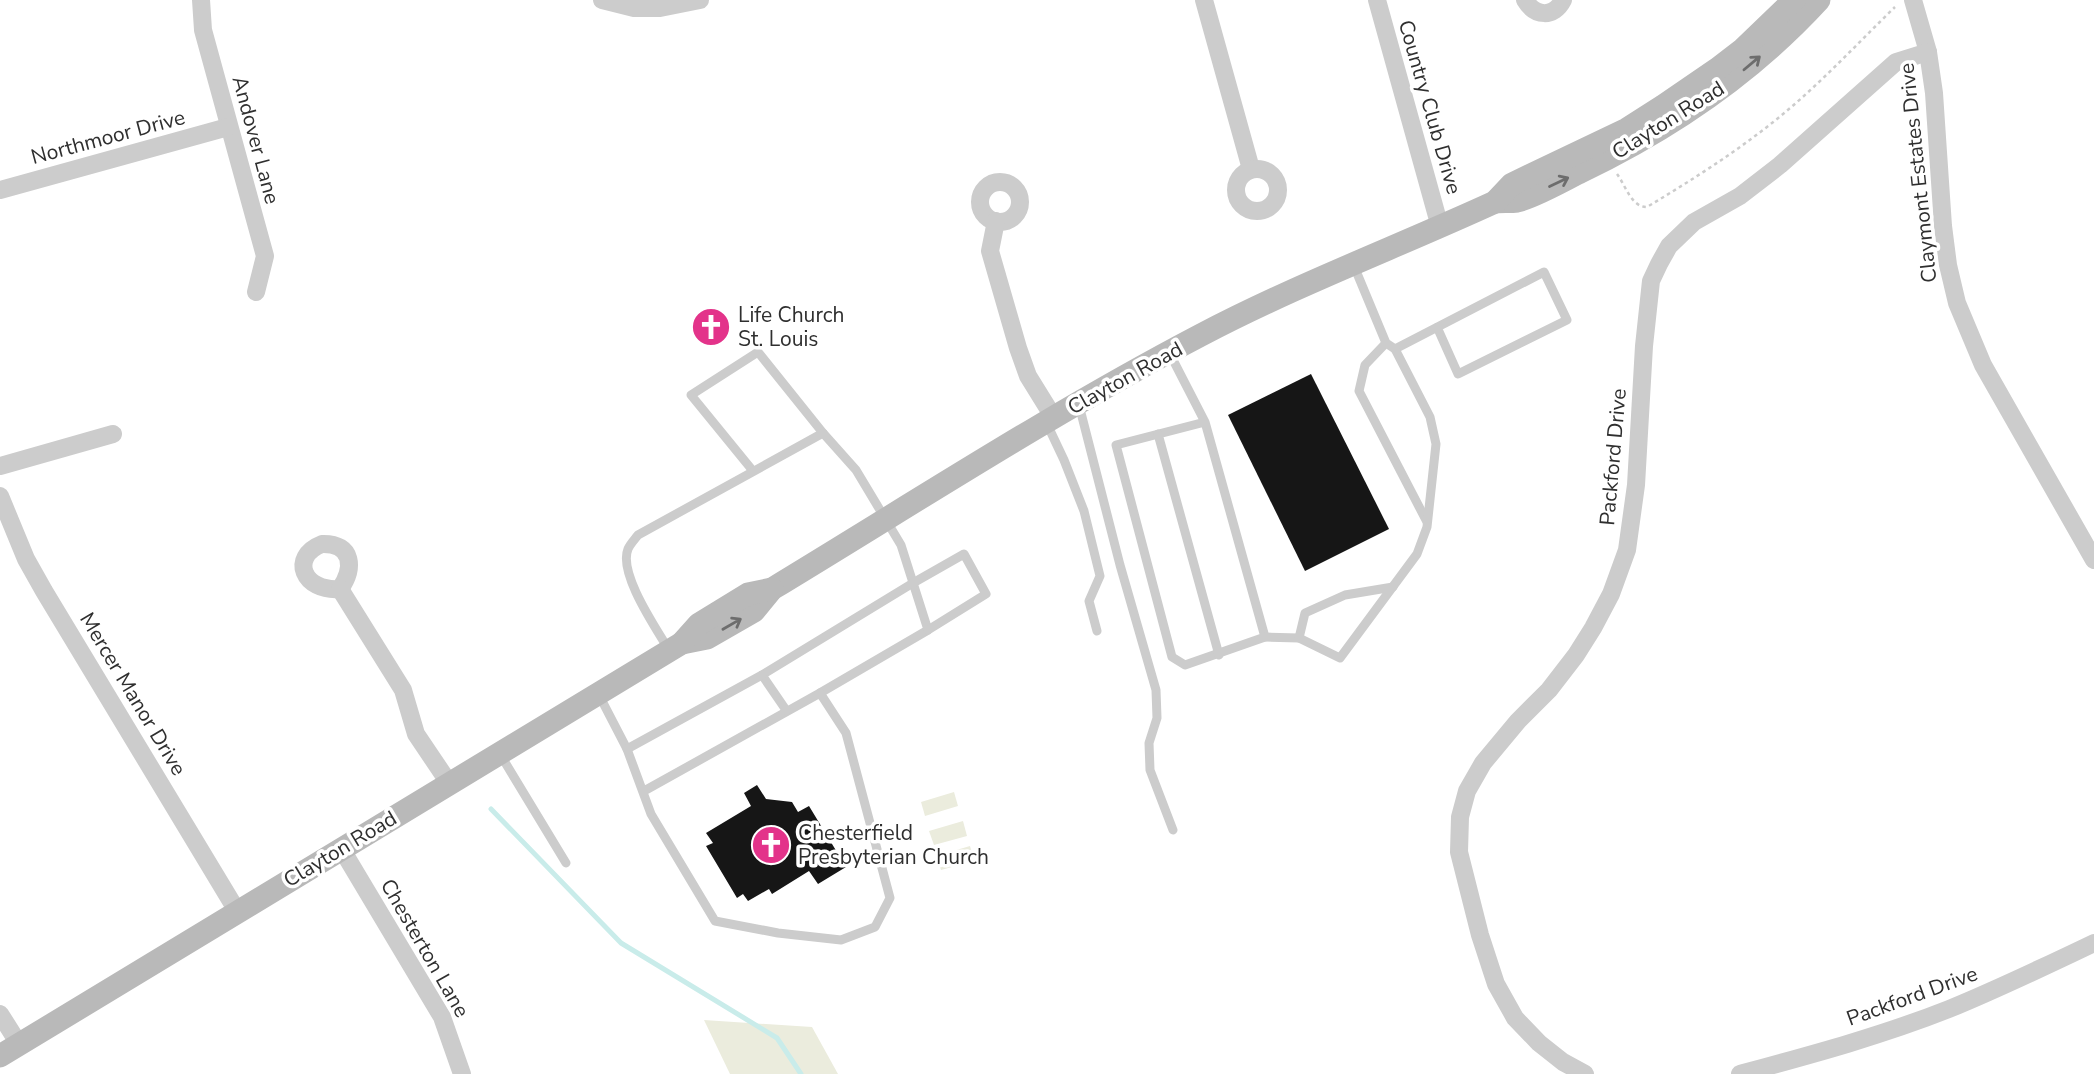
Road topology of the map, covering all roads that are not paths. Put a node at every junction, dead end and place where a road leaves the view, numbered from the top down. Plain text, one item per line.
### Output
1 (201, 0) edge
2 (602, 0) edge
3 (699, 0) edge
4 (1204, 0) edge
5 (1377, 0) edge
6 (1525, 0) edge
7 (1563, 0) edge
8 (1794, 0) edge
9 (1819, 0) edge
10 (1913, 0) edge
11 (1928, 52) junction
12 (228, 127) junction
13 (1251, 169) dead end
14 (0, 190) edge
15 (1495, 202) junction
16 (996, 221) dead end
17 (1440, 227) junction
18 (1353, 264) junction
19 (256, 292) dead end
20 (1437, 327) junction
21 (1390, 346) junction
22 (1170, 352) junction
23 (1079, 403) junction
24 (1050, 420) junction
25 (1205, 422) junction
26 (823, 433) junction
27 (113, 434) dead end
28 (1158, 434) junction
29 (0, 466) edge
30 (754, 471) junction
31 (0, 496) edge
32 (885, 520) junction
33 (1427, 523) junction
34 (2094, 560) edge
35 (913, 583) junction
36 (1393, 587) junction
37 (340, 589) dead end
38 (928, 630) junction
39 (1097, 631) dead end
40 (1265, 636) junction
41 (1299, 638) junction
42 (676, 647) junction
43 (1219, 654) junction
44 (762, 675) junction
45 (598, 693) junction
46 (820, 693) junction
47 (786, 710) junction
48 (627, 749) junction
49 (499, 753) junction
50 (449, 783) junction
51 (644, 791) junction
52 (1173, 830) dead end
53 (341, 848) junction
54 (566, 863) dead end
55 (237, 911) junction
56 (2094, 943) edge
57 (0, 1014) edge
58 (9, 1050) edge
59 (1770, 1070) edge
60 (462, 1074) edge
61 (1585, 1074) edge
62 (1740, 1074) edge

1 - 12 street, Andover Lane
2 - 3 street
4 - 13 street
5 - 17 street, Country Club Drive
6 - 7 street
8 - 15 main road, Clayton Road
15 -> 9 main road, Clayton Road
10 - 11 street, Claymont Estates Drive
11 - 34 street, Claymont Estates Drive
11 - 61 street, Packford Drive
12 - 14 street, Northmoor Drive
12 - 19 street, Andover Lane
15 - 17 main road, Clayton Road
16 - 24 street
17 - 18 main road, Clayton Road
18 - 21 lane
18 - 22 main road, Clayton Road
20 - 20 lane
20 - 21 lane
21 - 33 lane
21 - 33 lane
22 - 23 main road, Clayton Road
22 - 25 lane
23 - 24 main road, Clayton Road
23 - 52 lane
24 - 32 main road, Clayton Road
24 - 39 lane
25 - 28 lane
25 - 40 lane
26 - 30 lane
26 - 30 lane
26 - 32 lane
27 - 29 street
28 - 43 lane
28 - 43 lane
30 - 42 lane
31 - 55 street, Mercer Manor Drive
32 - 35 lane
32 - 42 main road, Clayton Road
33 - 36 lane
35 - 38 lane
35 - 38 lane
35 - 44 lane
36 - 41 lane
36 - 41 lane
37 - 50 street
38 - 46 lane
40 - 41 lane
40 - 43 lane
42 - 45 main road, Clayton Road
44 - 47 lane
44 - 48 lane
45 - 48 lane
45 - 49 main road, Clayton Road
46 - 47 lane
46 - 51 lane
47 - 51 lane
48 - 51 lane
49 - 50 main road, Clayton Road
49 - 54 lane
50 - 53 main road, Clayton Road
53 - 55 main road, Clayton Road
53 - 60 street, Chesterton Lane
55 - 58 main road, Clayton Road
56 - 59 street, Packford Drive
57 - 58 street
59 - 62 street, Packford Drive

